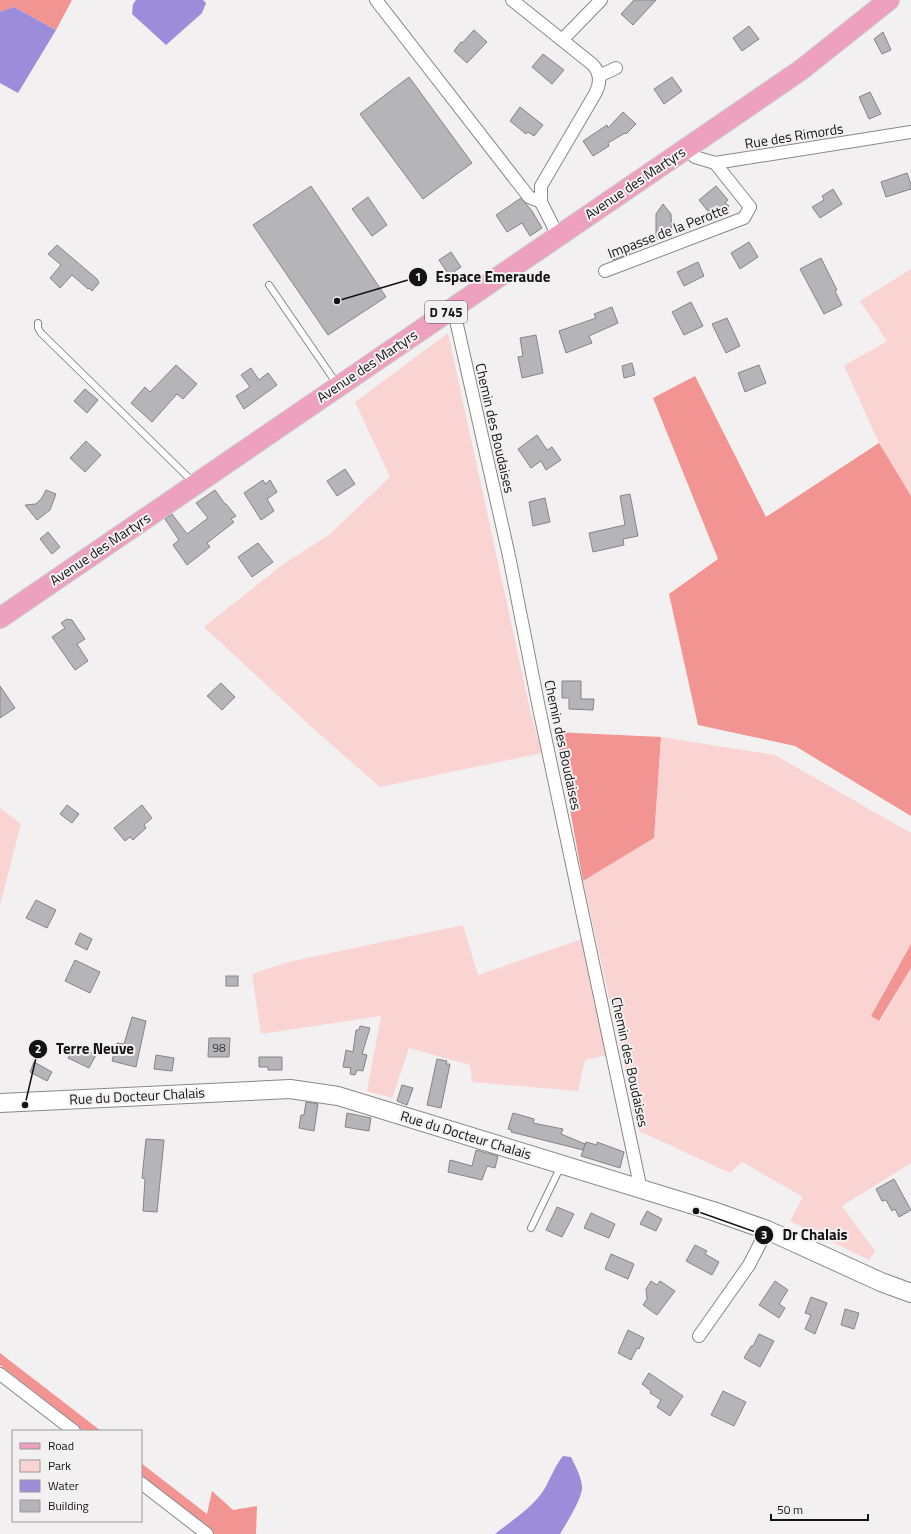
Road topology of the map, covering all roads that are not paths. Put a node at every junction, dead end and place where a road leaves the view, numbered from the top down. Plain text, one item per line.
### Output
1 (376, 0) edge
2 (512, 0) edge
3 (601, 0) edge
4 (888, 0) edge
5 (562, 40) junction
6 (616, 68) dead end
7 (599, 76) junction
8 (911, 132) edge
9 (687, 148) junction
10 (715, 163) junction
11 (541, 202) junction
12 (558, 236) junction
13 (605, 271) dead end
14 (269, 285) dead end
15 (453, 307) junction
16 (38, 323) dead end
17 (338, 386) junction
18 (196, 484) junction
19 (0, 618) edge
20 (0, 1103) edge
21 (562, 1165) junction
22 (642, 1190) junction
23 (531, 1228) dead end
24 (767, 1230) junction
25 (911, 1292) edge
26 (699, 1336) dead end
27 (0, 1374) edge
28 (73, 1430) edge
29 (142, 1484) edge
30 (207, 1534) edge

1 - 11 street
2 - 5 street
3 - 5 street
4 - 9 main road, Avenue des Martyrs / D 745
5 - 7 street
6 - 7 street
7 - 11 street
8 - 10 street, Rue des Rimords
9 - 10 street, Rue des Rimords
9 - 12 main road, Avenue des Martyrs / D 745
10 - 13 street, Impasse de la Perotte
11 - 12 street
12 - 15 main road, Avenue des Martyrs / D 745
14 - 17 lane
15 - 17 main road, Avenue des Martyrs / D 745
15 - 22 street, Chemin des Boudaises
16 - 18 lane
17 - 18 main road, Avenue des Martyrs / D 745
18 - 19 main road, Avenue des Martyrs / D 745
20 - 21 main road, Rue du Docteur Chalais
21 - 22 main road, Rue du Docteur Chalais
21 - 23 lane
22 - 24 main road, Rue du Docteur Chalais
24 - 25 main road, Rue du Docteur Chalais
24 - 26 street
27 - 28 street
29 - 30 street

